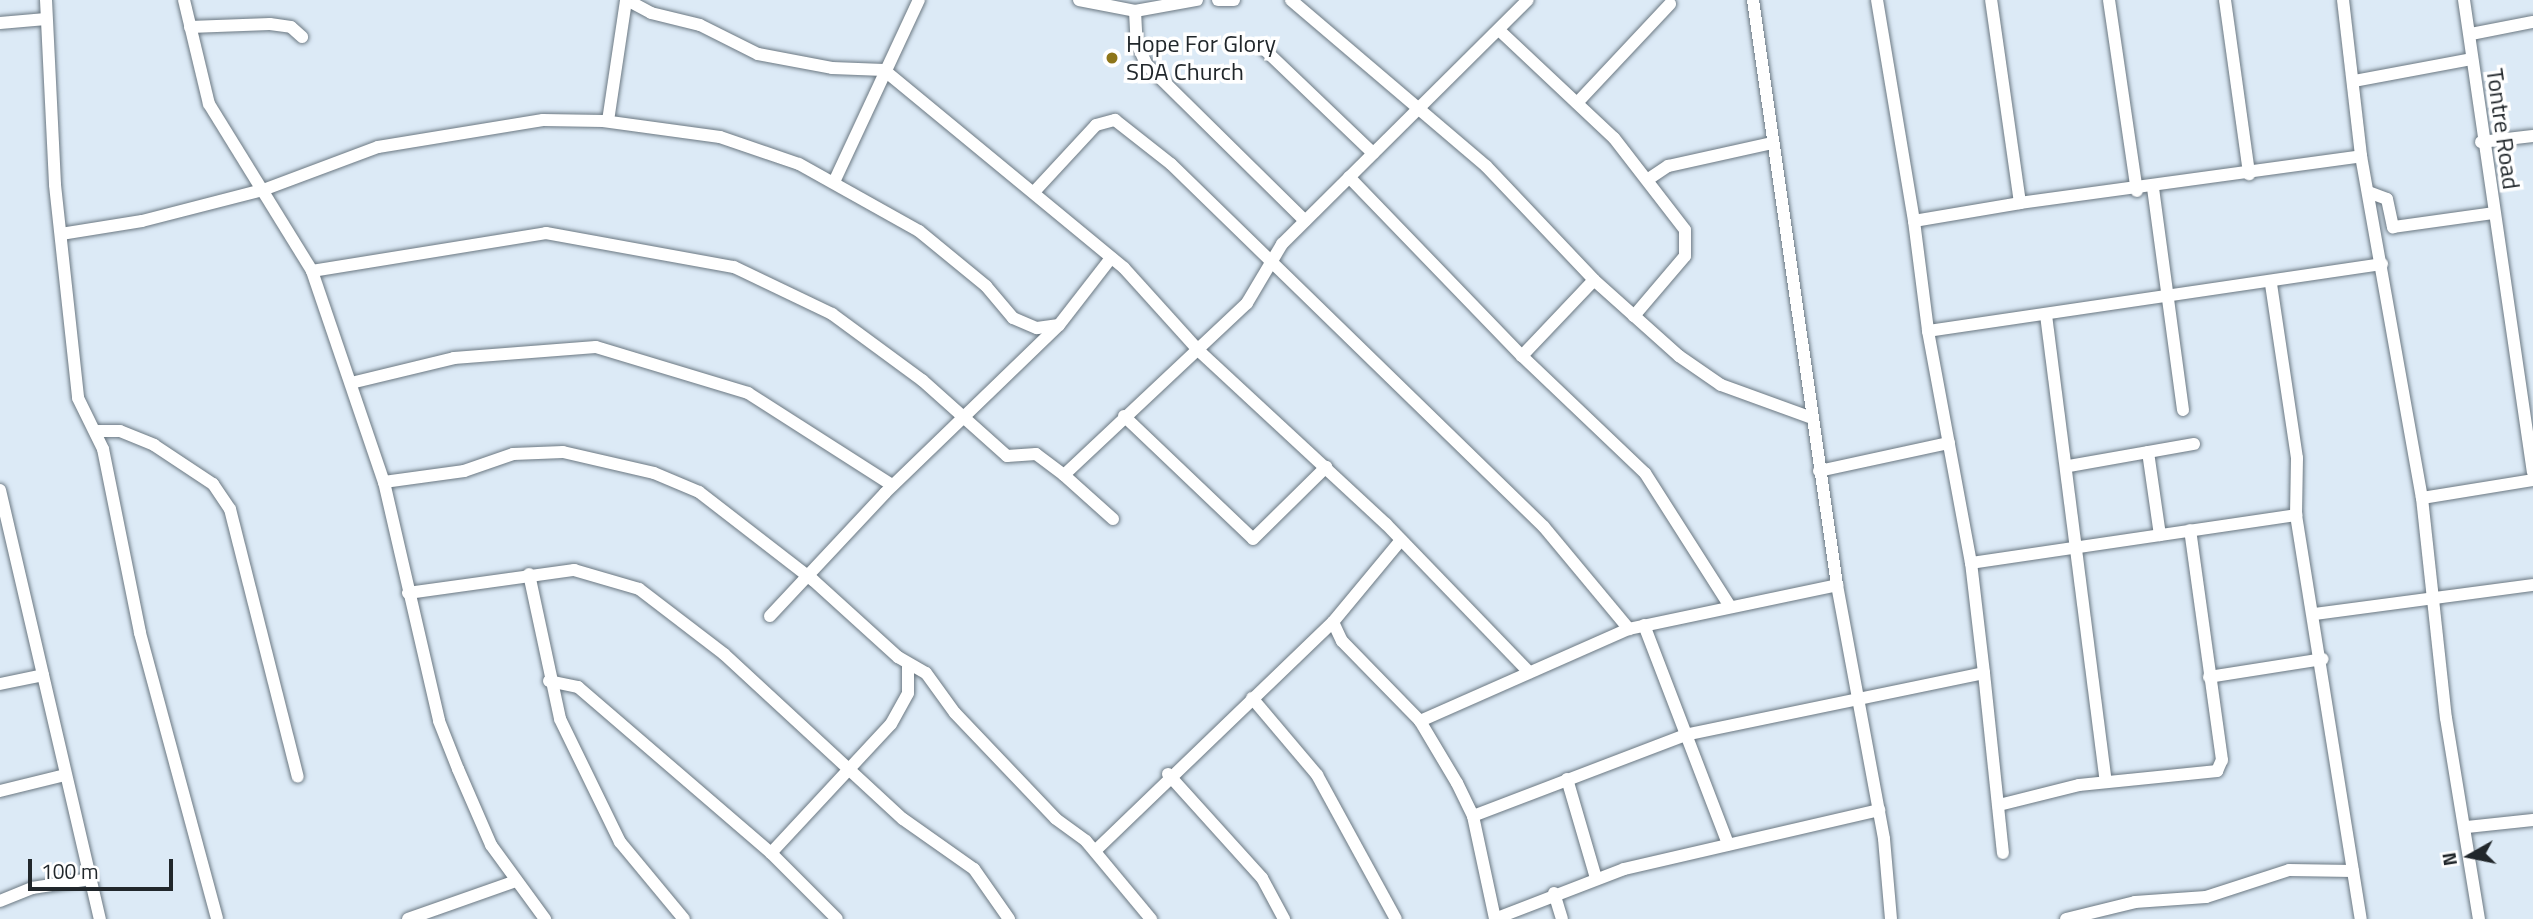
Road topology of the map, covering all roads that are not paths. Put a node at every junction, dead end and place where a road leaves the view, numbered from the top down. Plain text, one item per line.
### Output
1 (46, 0) edge
2 (184, 0) edge
3 (627, 0) edge
4 (919, 0) edge
5 (1079, 0) edge
6 (1197, 0) edge
7 (1218, 0) edge
8 (1234, 0) edge
9 (1291, 0) edge
10 (1528, 0) edge
11 (1753, 0) edge
12 (1877, 0) edge
13 (1992, 0) edge
14 (2109, 0) edge
15 (2225, 0) edge
16 (2343, 0) edge
17 (2464, 0) edge
18 (1670, 4) dead end
19 (1135, 11) junction
20 (46, 19) junction
21 (2533, 22) edge
22 (0, 23) edge
23 (190, 27) junction
24 (1500, 31) junction
25 (2471, 34) junction
26 (302, 37) dead end
27 (1264, 49) dead end
28 (2472, 59) junction
29 (884, 70) junction
30 (2354, 80) junction
31 (1577, 103) junction
32 (1419, 107) junction
33 (608, 121) junction
34 (2533, 136) edge
35 (2481, 142) junction
36 (1772, 143) junction
37 (1373, 153) junction
38 (2361, 156) junction
39 (2249, 174) junction
40 (1349, 177) junction
41 (1650, 178) junction
42 (834, 182) junction
43 (2153, 188) junction
44 (263, 190) junction
45 (2137, 191) junction
46 (1034, 192) junction
47 (2368, 192) junction
48 (2020, 203) junction
49 (2494, 213) junction
50 (1305, 221) junction
51 (1914, 221) junction
52 (61, 234) junction
53 (1111, 258) junction
54 (1272, 264) junction
55 (2382, 264) junction
56 (312, 271) junction
57 (1594, 280) junction
58 (2271, 284) junction
59 (2165, 296) junction
60 (2046, 315) junction
61 (1634, 316) junction
62 (1059, 324) junction
63 (1928, 331) junction
64 (1198, 350) junction
65 (1522, 356) junction
66 (351, 383) junction
67 (2183, 410) dead end
68 (1124, 416) junction
69 (968, 418) junction
70 (1812, 418) junction
71 (96, 431) junction
72 (1949, 443) junction
73 (2194, 444) dead end
74 (2148, 452) junction
75 (2069, 466) junction
76 (1326, 467) junction
77 (1819, 471) junction
78 (2533, 472) edge
79 (1064, 475) junction
80 (2533, 480) edge
81 (384, 482) junction
82 (892, 485) junction
83 (0, 490) edge
84 (2422, 498) junction
85 (2296, 515) junction
86 (1114, 519) dead end
87 (2190, 530) junction
88 (2160, 535) junction
89 (1401, 540) junction
90 (2080, 547) junction
91 (1971, 563) junction
92 (529, 574) junction
93 (807, 574) junction
94 (1836, 585) junction
95 (2533, 585) edge
96 (408, 593) junction
97 (2430, 598) junction
98 (1728, 605) junction
99 (2315, 614) junction
100 (770, 616) dead end
101 (1333, 622) junction
102 (1644, 625) junction
103 (1629, 629) junction
104 (2323, 659) junction
105 (908, 665) junction
106 (1530, 672) junction
107 (1984, 673) junction
108 (43, 675) junction
109 (2209, 677) junction
110 (549, 681) junction
111 (0, 684) edge
112 (1252, 698) junction
113 (1858, 698) junction
114 (1420, 721) junction
115 (1685, 735) junction
116 (848, 770) junction
117 (1168, 774) junction
118 (65, 775) junction
119 (298, 777) dead end
120 (1567, 779) junction
121 (2106, 781) junction
122 (0, 791) edge
123 (1998, 805) junction
124 (1879, 810) junction
125 (1473, 816) junction
126 (2533, 820) edge
127 (2467, 827) junction
128 (1728, 844) junction
129 (1095, 851) junction
130 (771, 853) junction
131 (2004, 853) dead end
132 (2353, 871) junction
133 (1596, 878) junction
134 (90, 879) junction
135 (513, 882) junction
136 (1554, 892) junction
137 (0, 901) edge
138 (1496, 918) edge
139 (100, 919) edge
140 (217, 919) edge
141 (408, 919) edge
142 (545, 919) edge
143 (684, 919) edge
144 (837, 919) edge
145 (1009, 919) edge
146 (1150, 919) edge
147 (1284, 919) edge
148 (1395, 919) edge
149 (1562, 919) edge
150 (1891, 919) edge
151 (2066, 919) edge
152 (2361, 919) edge
153 (2479, 919) edge

1 - 20 street
2 - 23 street
3 - 29 street
3 - 33 street
4 - 29 street
5 - 19 street
6 - 19 street
7 - 8 street
9 - 32 street
10 - 24 street
11 - 36 street
12 - 51 street
13 - 48 street
14 - 45 street
15 - 39 street
16 - 30 street
17 - 25 street, Tontre Road
18 - 31 street
19 - 50 street
20 - 22 street
20 - 52 street
21 - 25 street
23 - 26 street
23 - 44 street
24 - 31 street
24 - 32 street
25 - 28 street, Tontre Road
27 - 37 street
28 - 30 street
28 - 35 street, Tontre Road
29 - 42 street
29 - 46 street
30 - 38 street
31 - 41 street
32 - 37 street
32 - 57 street
33 - 42 street
33 - 44 street
34 - 35 street
35 - 49 street, Tontre Road
36 - 41 street
36 - 70 street
37 - 40 street
38 - 39 street
38 - 47 street
39 - 43 street
40 - 50 street
40 - 65 street
41 - 61 street
42 - 62 street
43 - 45 street
43 - 59 street
44 - 52 street
44 - 56 street
45 - 48 street
46 - 53 street
46 - 54 street
47 - 49 street
47 - 55 street
48 - 51 street
49 - 78 street, Tontre Road
50 - 54 street
51 - 63 street
52 - 71 street
53 - 62 street
53 - 64 street
54 - 64 street
54 - 103 street
55 - 58 street
55 - 84 street
56 - 66 street
56 - 69 street
57 - 61 street
57 - 65 street
58 - 59 street
58 - 85 street
59 - 60 street
59 - 67 street
60 - 63 street
60 - 75 street
61 - 70 street
62 - 69 street
63 - 72 street
64 - 68 street
64 - 76 street
65 - 98 street
66 - 81 street
66 - 82 street
68 - 76 street
68 - 79 street
69 - 79 street
69 - 82 street
70 - 77 street
71 - 119 street
71 - 140 street
72 - 77 street
72 - 91 street
73 - 74 street
74 - 75 street
74 - 88 street
75 - 90 street
76 - 89 street
77 - 94 street
79 - 86 street
80 - 84 street
81 - 93 street
81 - 96 street
82 - 93 street
83 - 108 street
84 - 97 street
85 - 87 street
85 - 99 street
87 - 88 street
87 - 109 street
88 - 90 street
89 - 101 street
89 - 106 street
90 - 91 street
90 - 121 street
91 - 107 street
92 - 96 street
92 - 110 street
92 - 116 street
93 - 100 street
93 - 105 street
94 - 98 street
94 - 113 street
95 - 97 street
96 - 135 street
97 - 99 street
97 - 127 street
98 - 102 street
99 - 104 street
101 - 112 street
101 - 114 street
102 - 103 street
102 - 115 street
103 - 106 street
104 - 109 street
104 - 132 street
105 - 116 street
105 - 129 street
106 - 114 street
107 - 113 street
107 - 123 street
108 - 111 street
108 - 118 street
109 - 121 street
110 - 130 street
110 - 143 street
112 - 117 street
112 - 148 street
113 - 115 street
113 - 124 street
114 - 125 street
115 - 120 street
115 - 128 street
116 - 130 street
116 - 145 street
117 - 129 street
117 - 147 street
118 - 122 street
118 - 134 street
120 - 125 street
120 - 133 street
121 - 123 street
123 - 131 street
124 - 128 street
124 - 150 street
125 - 138 street
126 - 127 street
127 - 153 street
128 - 133 street
129 - 146 street
130 - 144 street
132 - 151 street
132 - 152 street
133 - 136 street
134 - 137 street
134 - 139 street
135 - 141 street
135 - 142 street
136 - 138 street
136 - 149 street

